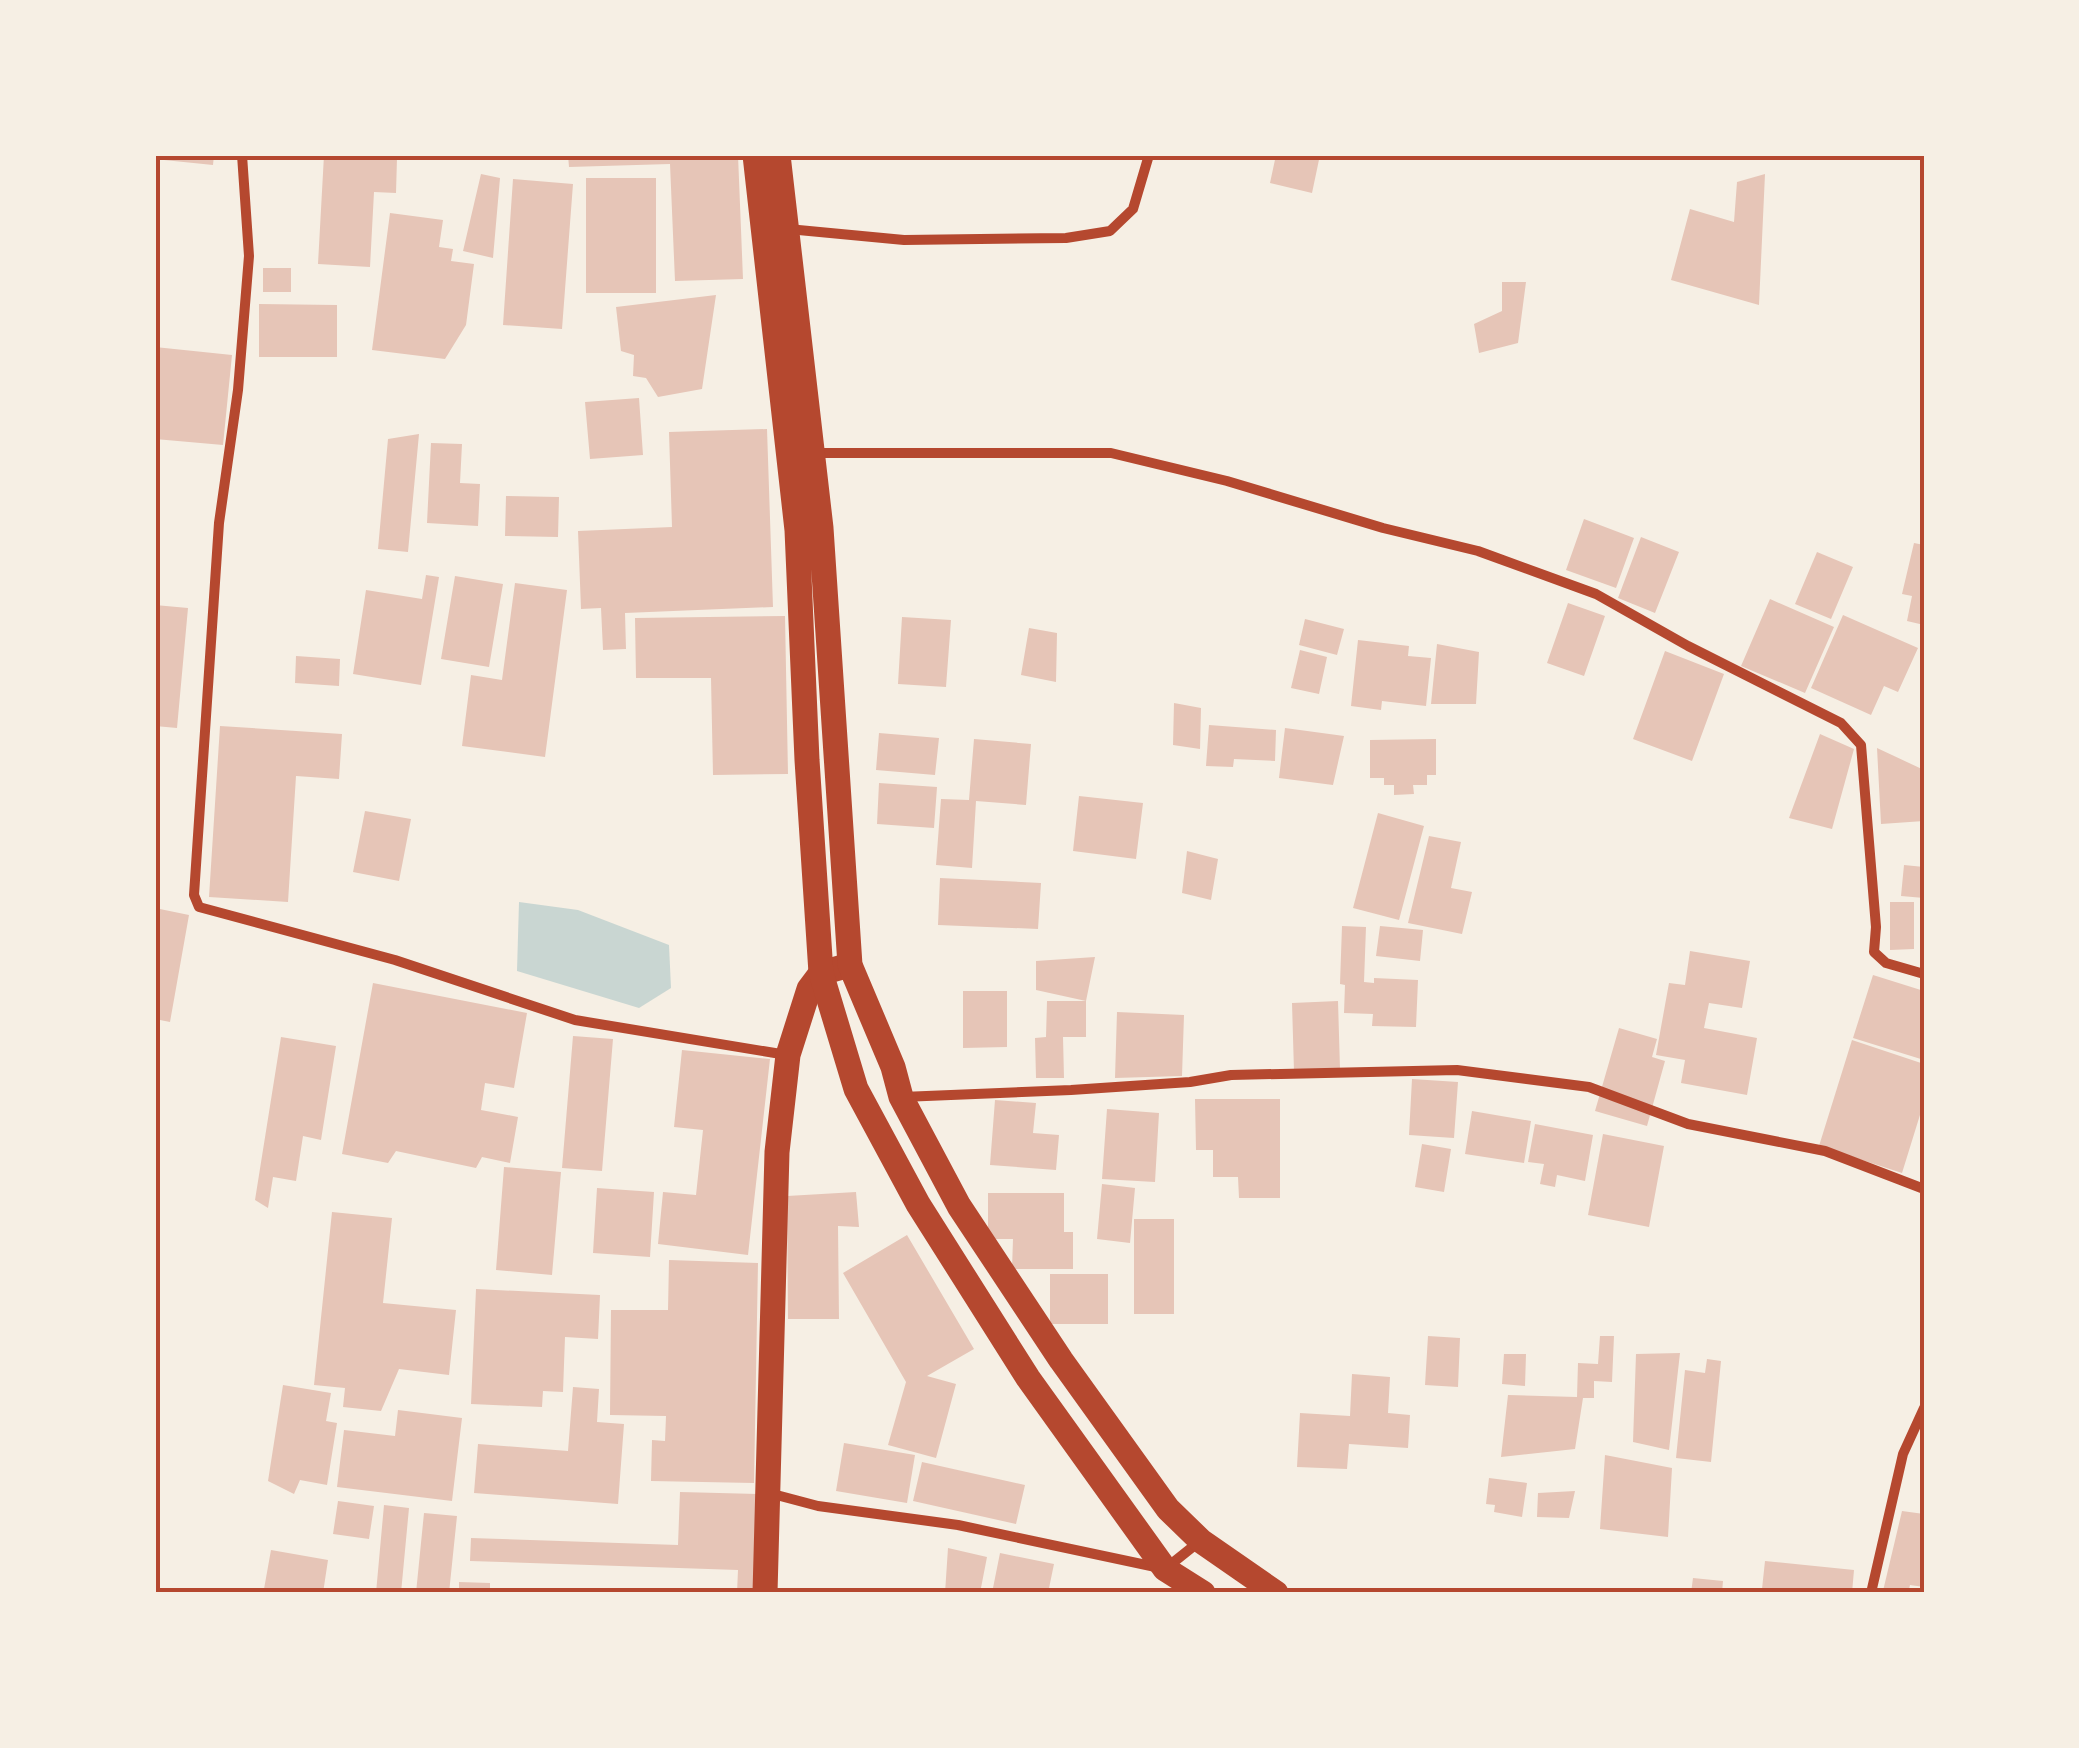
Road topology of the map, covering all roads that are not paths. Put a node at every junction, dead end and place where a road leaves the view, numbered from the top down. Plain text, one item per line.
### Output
1 (242, 155) edge
2 (754, 155) edge
3 (778, 155) edge
4 (1149, 155) edge
5 (787, 228) junction
6 (812, 453) junction
7 (850, 965) junction
8 (821, 973) junction
9 (1924, 974) edge
10 (788, 1055) junction
11 (901, 1097) junction
12 (1924, 1189) edge
13 (1924, 1408) edge
14 (766, 1492) junction
15 (1201, 1540) junction
16 (1165, 1569) junction
17 (765, 1593) edge
18 (1203, 1593) edge
19 (1276, 1593) edge
20 (1871, 1593) edge

1 - 10 street
2 - 8 main road
3 - 5 main road
4 - 5 street
5 - 6 main road
6 - 7 main road
6 - 9 street
7 - 8 main road
7 - 11 main road
8 - 10 main road
8 - 16 main road
10 - 14 main road
11 - 12 street
11 - 15 main road
13 - 20 street
14 - 16 street
14 - 17 main road
15 - 16 street
15 - 19 main road
16 - 18 main road

